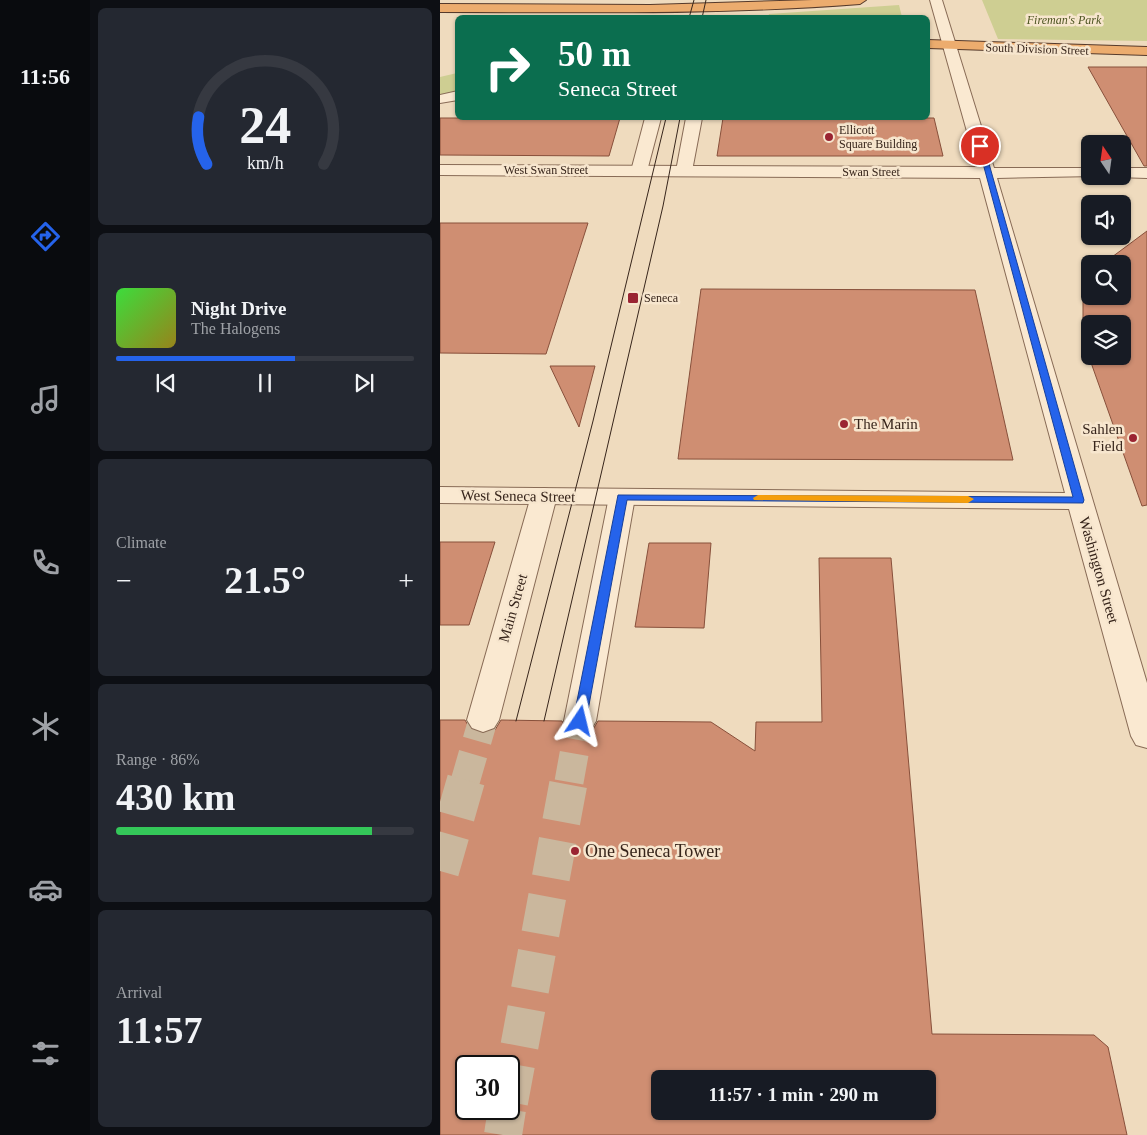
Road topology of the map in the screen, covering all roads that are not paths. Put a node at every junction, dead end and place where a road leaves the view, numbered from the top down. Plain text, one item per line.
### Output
1 (860, 0) edge
2 (936, 0) edge
3 (440, 8) edge
4 (440, 20) edge
5 (455, 20) edge
6 (930, 44) edge
7 (948, 45) junction
8 (1147, 51) edge
9 (455, 96) edge
10 (440, 99) edge
11 (653, 120) edge
12 (694, 120) edge
13 (440, 170) edge
14 (646, 171) junction
15 (684, 171) junction
16 (989, 173) junction
17 (1081, 173) edge
18 (1131, 173) edge
19 (1147, 173) edge
20 (440, 495) edge
21 (544, 496) junction
22 (609, 497) junction
23 (1079, 500) junction
24 (483, 720) tunnel mouth
25 (580, 721) tunnel mouth
26 (1147, 736) edge

1 - 3 highway
2 - 7 street, Washington Street
4 - 5 highway
6 - 7 highway, South Division Street
7 - 8 highway, South Division Street
7 - 16 street, Washington Street
9 - 10 street
11 - 14 street
12 - 15 street
13 - 14 street, West Swan Street
14 - 15 street, Swan Street
15 - 16 street, Swan Street
16 - 17 street, Swan Street
16 - 23 street, Washington Street
18 - 19 street
20 - 21 street, West Seneca Street
21 - 22 street, West Seneca Street
21 - 24 street, Main Street
22 - 23 street, West Seneca Street
22 - 25 street
23 - 26 street, Washington Street

